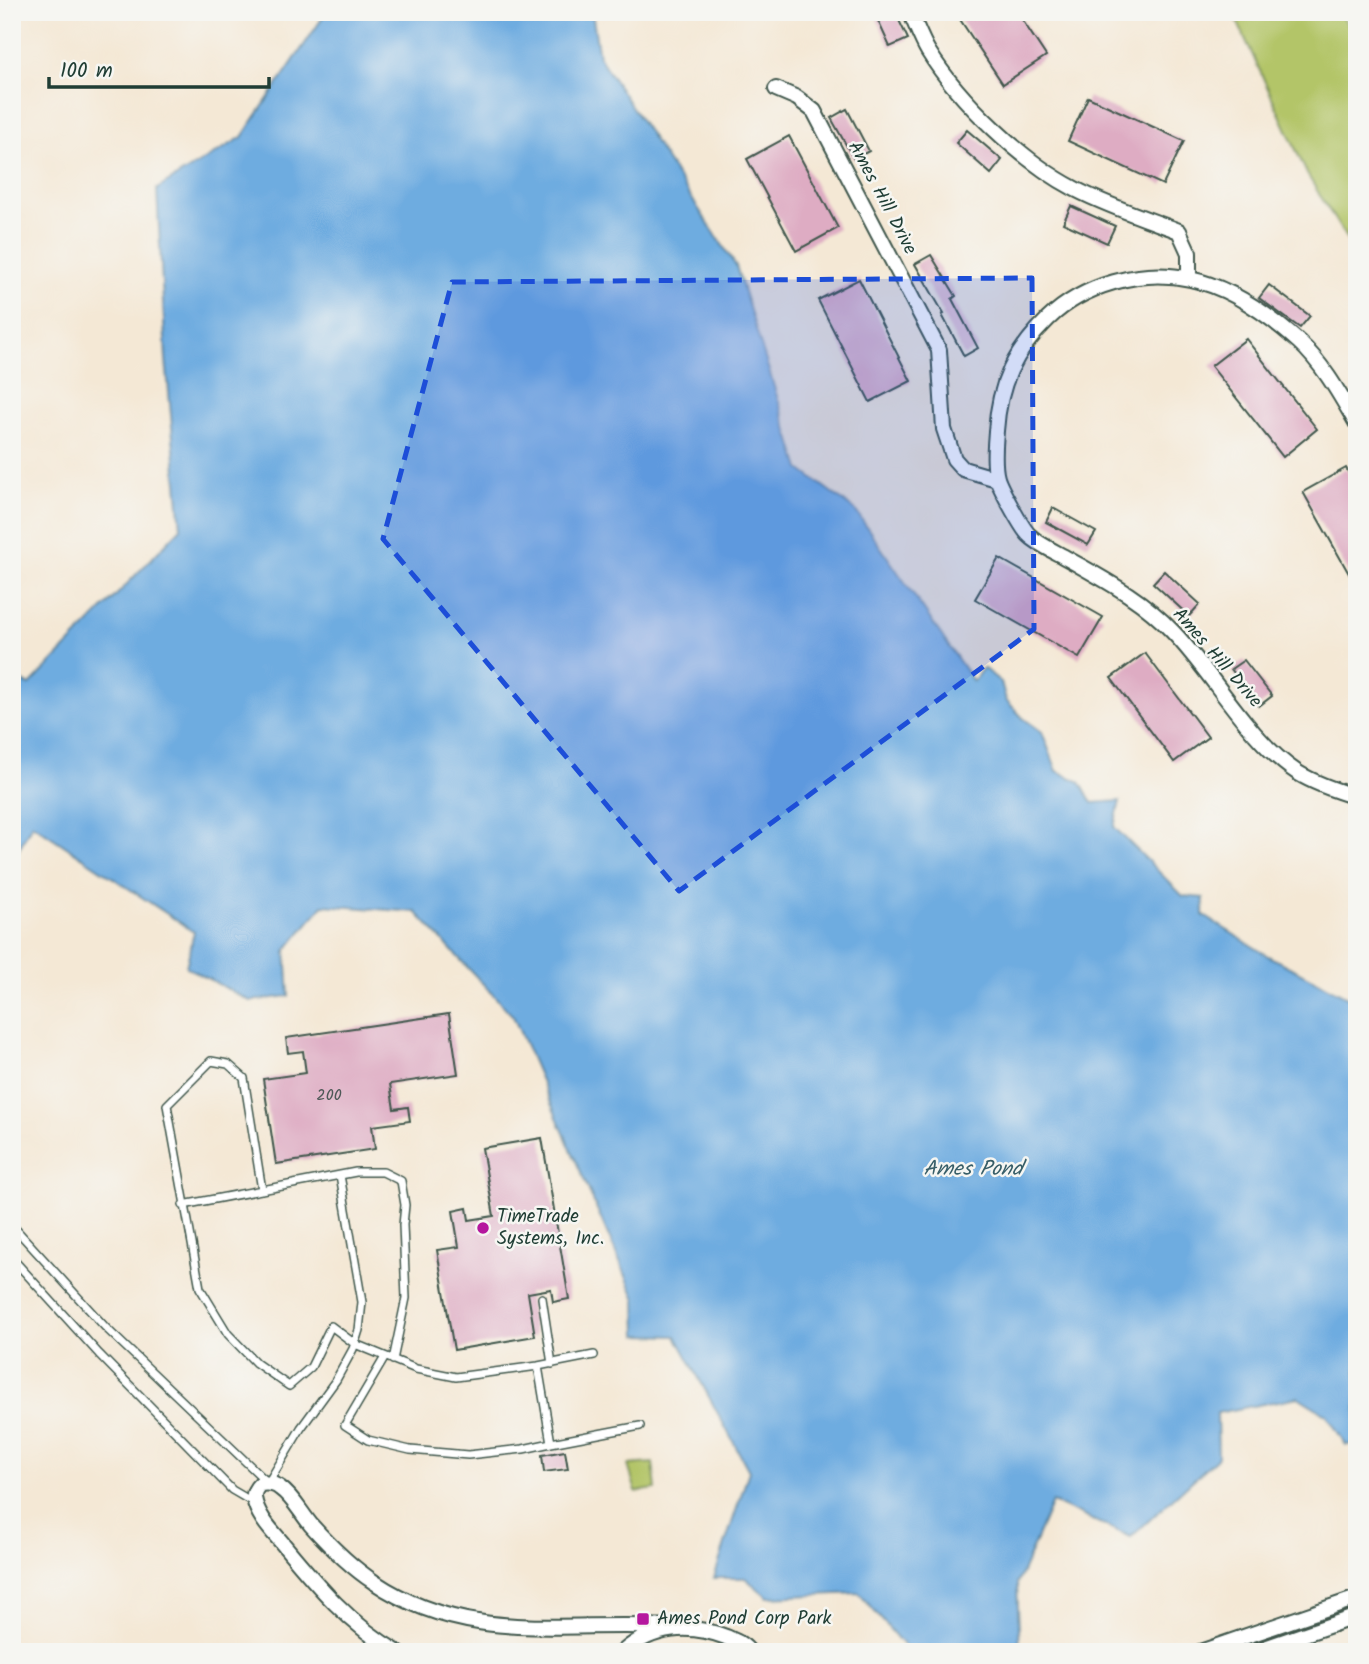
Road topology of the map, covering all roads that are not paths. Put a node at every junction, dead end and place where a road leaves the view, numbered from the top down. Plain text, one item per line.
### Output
1 (910, 12) edge
2 (776, 89) dead end
3 (1189, 278) junction
4 (1357, 424) edge
5 (997, 479) junction
6 (1357, 797) edge
7 (340, 1175) junction
8 (262, 1190) junction
9 (183, 1205) junction
10 (12, 1225) edge
11 (12, 1258) edge
12 (542, 1298) dead end
13 (355, 1344) junction
14 (594, 1356) dead end
15 (389, 1358) junction
16 (552, 1364) junction
17 (538, 1366) junction
18 (640, 1426) dead end
19 (551, 1443) junction
20 (268, 1483) junction
21 (256, 1504) junction
22 (1351, 1599) edge
23 (1355, 1617) edge
24 (685, 1628) junction
25 (750, 1650) edge
26 (397, 1652) edge
27 (623, 1652) edge
28 (1200, 1652) edge
29 (1253, 1652) edge

1 - 3 street
2 - 5 street, Ames Hill Drive
3 - 4 street, Ames Hill Drive
3 - 5 street, Ames Hill Drive
5 - 6 street, Ames Hill Drive
7 - 8 lane
7 - 13 lane
7 - 15 lane
8 - 9 lane
8 - 9 lane
9 - 13 lane
10 - 20 lane
11 - 21 lane
12 - 16 lane
13 - 15 lane
13 - 20 lane
14 - 16 lane
15 - 17 lane
15 - 19 lane
16 - 17 lane
17 - 19 lane
18 - 19 lane
20 - 21 street
20 - 24 street
21 - 26 street
22 - 23 street
22 - 28 street
23 - 29 street
24 - 25 street
24 - 27 street

